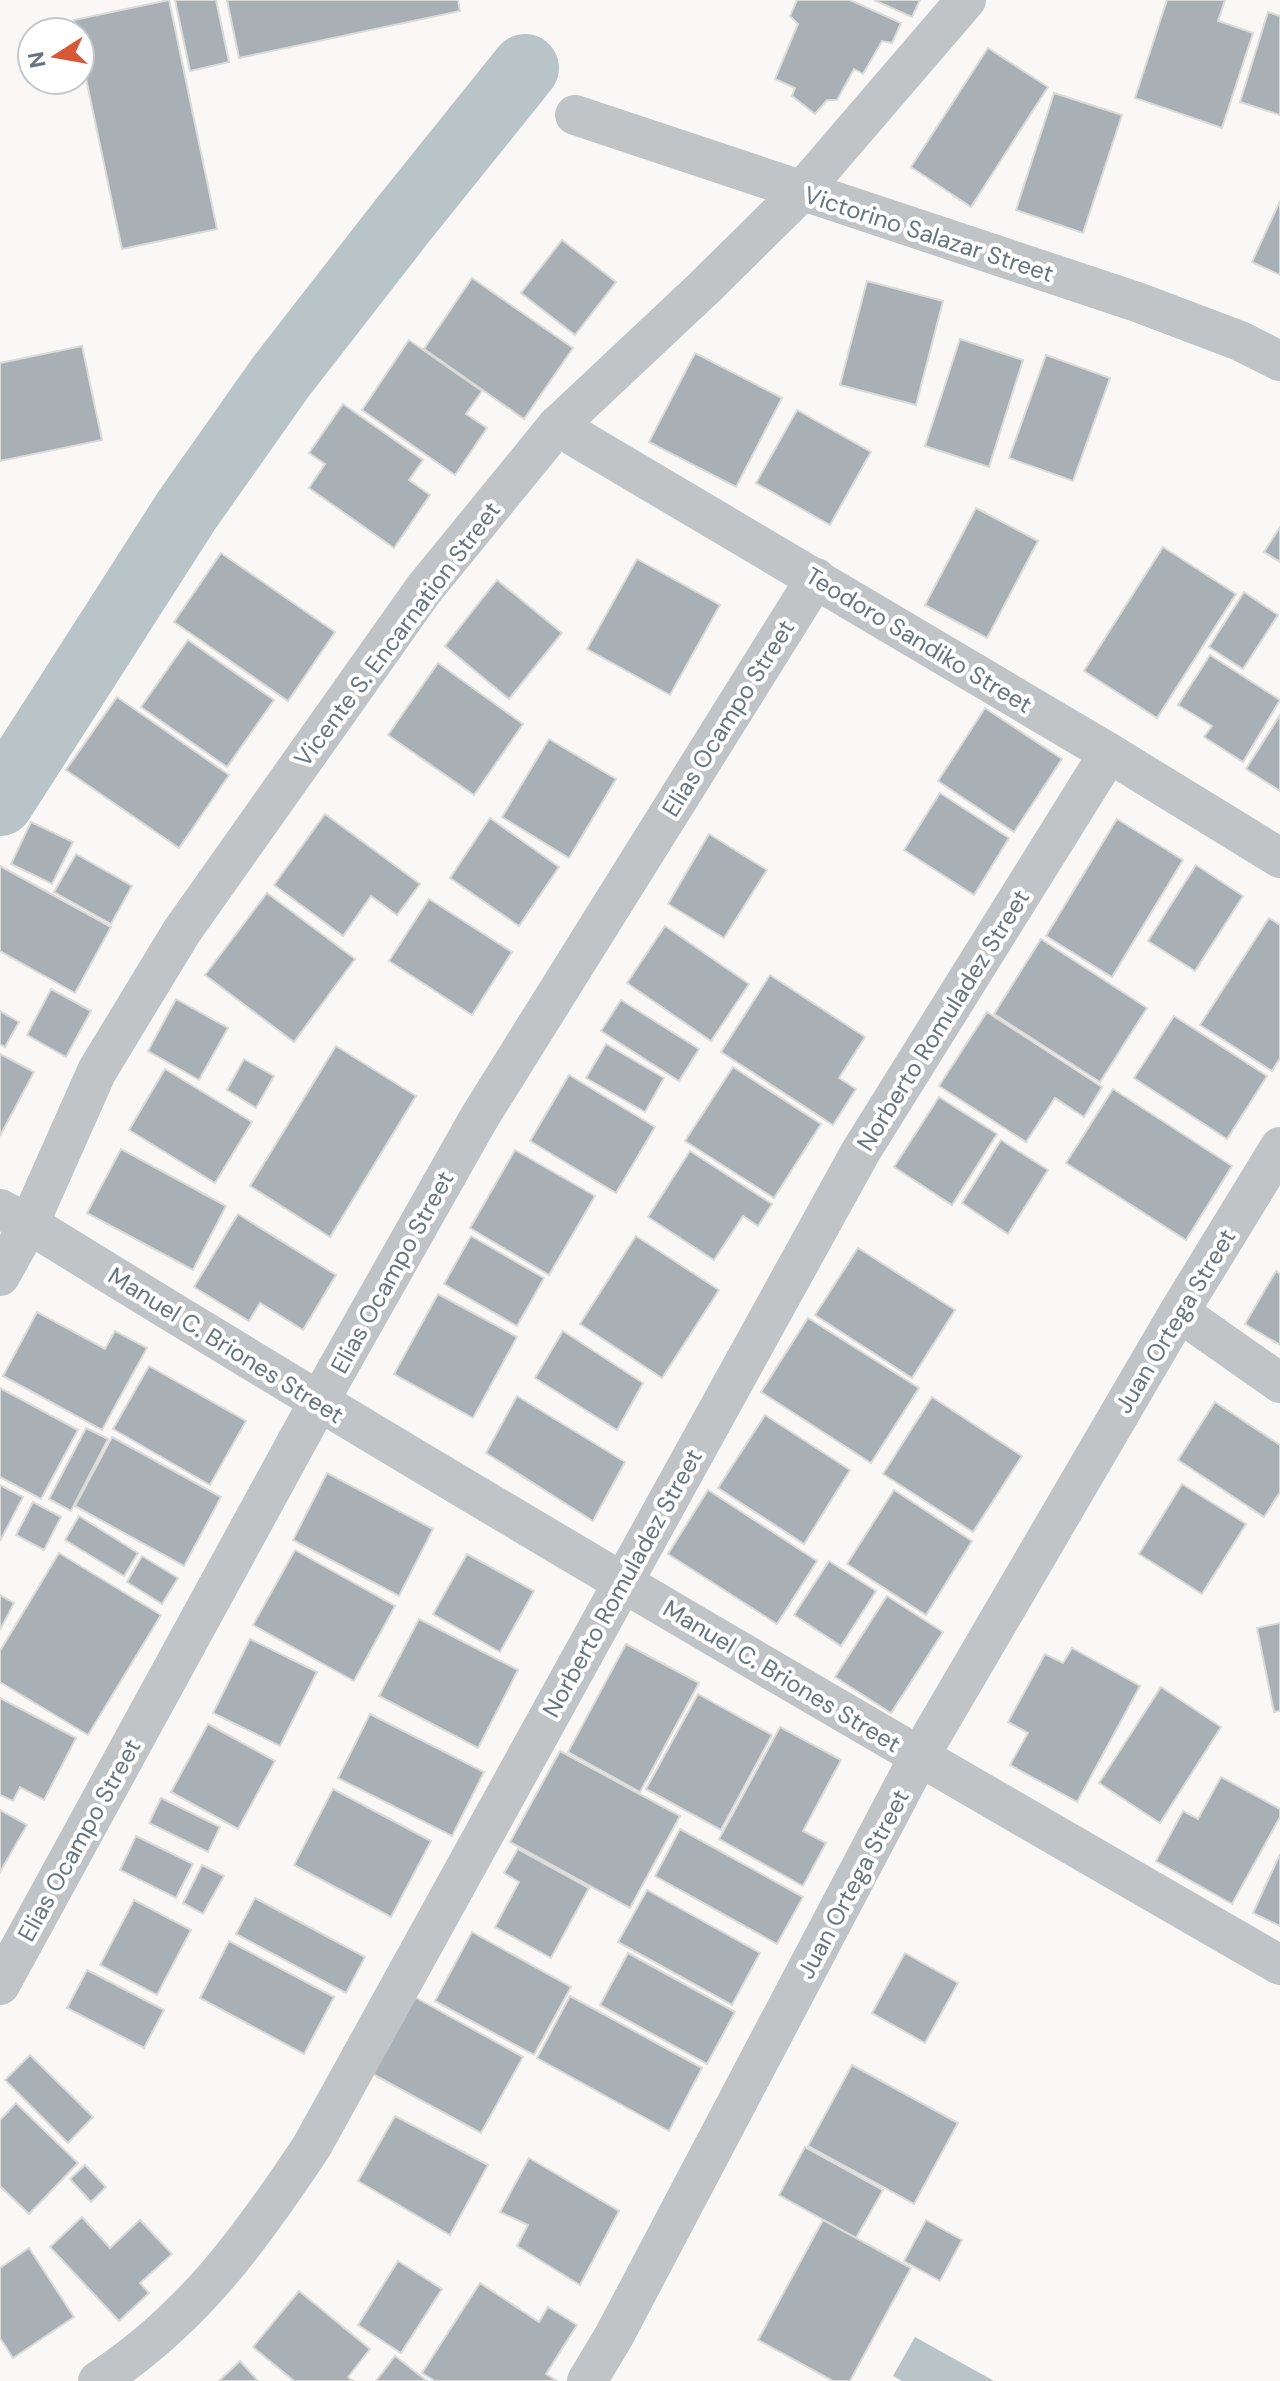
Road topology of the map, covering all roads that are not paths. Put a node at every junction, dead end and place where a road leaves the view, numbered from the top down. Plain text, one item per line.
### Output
1 (966, 0) edge
2 (575, 115) dead end
3 (801, 192) junction
4 (1280, 361) edge
5 (557, 426) junction
6 (816, 578) junction
7 (1109, 753) junction
8 (1280, 858) edge
9 (1280, 1147) edge
10 (14, 1216) edge
11 (0, 1276) edge
12 (1179, 1312) junction
13 (1280, 1383) edge
14 (318, 1403) junction
15 (623, 1582) junction
16 (919, 1757) junction
17 (1280, 1965) edge
18 (0, 1985) edge
19 (98, 2381) edge
20 (587, 2381) edge

1 - 3 street, Vicente S. Encarnation Street
2 - 3 street, Victorino Salazar Street
3 - 4 street, Victorino Salazar Street
3 - 5 street, Vicente S. Encarnation Street
5 - 6 street, Teodoro Sandiko Street
5 - 10 street, Vicente S. Encarnation Street
6 - 7 street, Teodoro Sandiko Street
6 - 14 street, Elias Ocampo Street
7 - 8 street, Teodoro Sandiko Street
7 - 15 street, Norberto Romuladez Street
9 - 12 street, Juan Ortega Street
10 - 11 street, Vicente S. Encarnation Street
10 - 14 street, Manuel C. Briones Street
12 - 13 street
12 - 16 street, Juan Ortega Street
14 - 15 street, Manuel C. Briones Street
14 - 18 street, Elias Ocampo Street
15 - 16 street, Manuel C. Briones Street
15 - 19 street, Norberto Romuladez Street
16 - 17 street, Manuel C. Briones Street
16 - 20 street, Juan Ortega Street

